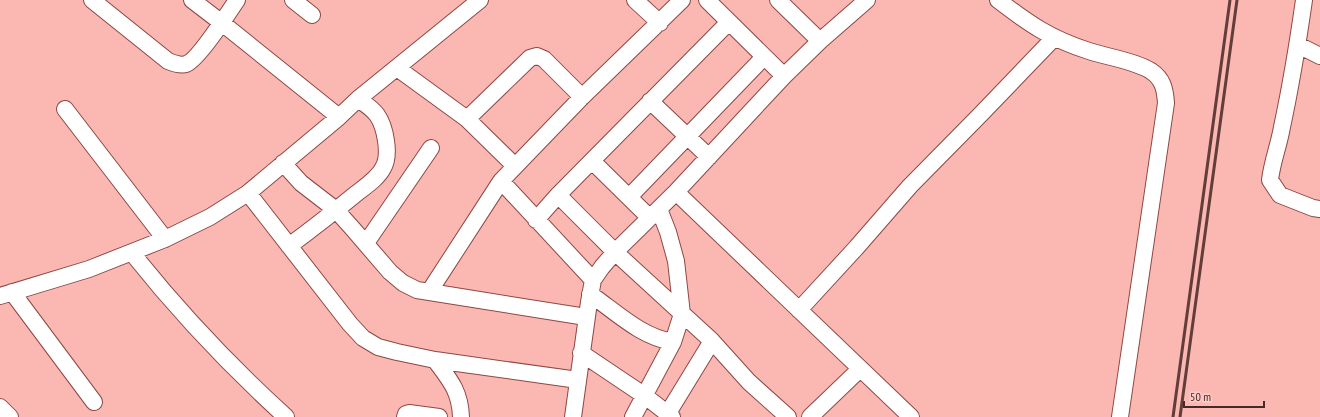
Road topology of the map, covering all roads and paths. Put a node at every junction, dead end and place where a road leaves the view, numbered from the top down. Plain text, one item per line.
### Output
1 (92, 0) edge
2 (192, 0) edge
3 (237, 0) edge
4 (293, 0) edge
5 (480, 0) edge
6 (636, 0) edge
7 (682, 0) edge
8 (706, 0) edge
9 (778, 0) edge
10 (998, 0) edge
11 (1304, 0) edge
12 (856, 3) edge
13 (312, 14) dead end
14 (222, 22) junction
15 (729, 22) junction
16 (660, 23) junction
17 (1054, 38) junction
18 (820, 42) junction
19 (1298, 45) junction
20 (1320, 56) edge
21 (764, 57) junction
22 (397, 68) junction
23 (784, 76) junction
24 (582, 96) junction
25 (358, 99) junction
26 (650, 101) junction
27 (64, 109) dead end
28 (339, 118) junction
29 (467, 119) junction
30 (687, 136) junction
31 (431, 148) dead end
32 (708, 157) junction
33 (592, 161) junction
34 (284, 163) junction
35 (515, 166) junction
36 (501, 181) junction
37 (676, 192) junction
38 (248, 193) junction
39 (558, 195) junction
40 (629, 197) junction
41 (1320, 208) edge
42 (336, 210) junction
43 (654, 214) junction
44 (536, 220) junction
45 (165, 239) junction
46 (366, 243) junction
47 (289, 246) junction
48 (615, 252) junction
49 (132, 253) junction
50 (592, 287) junction
51 (430, 292) junction
52 (6, 294) edge
53 (799, 310) junction
54 (682, 314) junction
55 (586, 317) junction
56 (673, 342) junction
57 (712, 342) junction
58 (581, 353) junction
59 (435, 360) junction
60 (860, 369) junction
61 (578, 380) junction
62 (645, 396) junction
63 (94, 402) dead end
64 (0, 407) edge
65 (670, 415) edge
66 (10, 417) edge
67 (286, 417) edge
68 (405, 417) edge
69 (439, 417) edge
70 (461, 417) edge
71 (573, 417) edge
72 (633, 417) edge
73 (788, 417) edge
74 (810, 417) edge
75 (911, 417) edge
76 (1120, 417) edge

1 - 14 street
2 - 14 street
3 - 14 street
4 - 13 street
5 - 22 street
6 - 16 street
7 - 16 street
8 - 15 street
9 - 18 street
10 - 17 street
11 - 19 street
12 - 18 street
14 - 28 street
15 - 21 street
15 - 26 street
16 - 24 street
17 - 53 street
17 - 76 street
18 - 23 street
19 - 20 street
19 - 41 street
21 - 23 street
21 - 30 street
22 - 25 street
22 - 29 street
23 - 32 street
24 - 29 street
24 - 35 street
25 - 28 street
25 - 42 street
26 - 30 street
26 - 33 street
27 - 45 street
28 - 34 street
29 - 35 street
30 - 32 street
30 - 40 street
31 - 46 street
32 - 37 street
33 - 39 street
33 - 40 street
34 - 38 street
34 - 42 street
35 - 36 street
36 - 44 street
36 - 51 street
37 - 43 street
37 - 53 street
38 - 45 street
38 - 47 street
39 - 44 street
39 - 48 street
40 - 43 street
42 - 46 street
42 - 47 street
43 - 48 street
43 - 54 street
44 - 50 street
45 - 49 street
46 - 51 street
47 - 59 street
48 - 50 street
48 - 54 street
49 - 52 street
49 - 67 street
50 - 55 street
50 - 56 street
51 - 55 street
52 - 63 street
53 - 60 street
54 - 56 street
54 - 57 street
55 - 58 street
56 - 62 street
57 - 65 street
57 - 73 street
58 - 61 street
58 - 62 street
59 - 61 street
59 - 70 street
60 - 74 street
60 - 75 street
61 - 71 street
62 - 65 street
62 - 72 street
64 - 66 street
68 - 69 street

